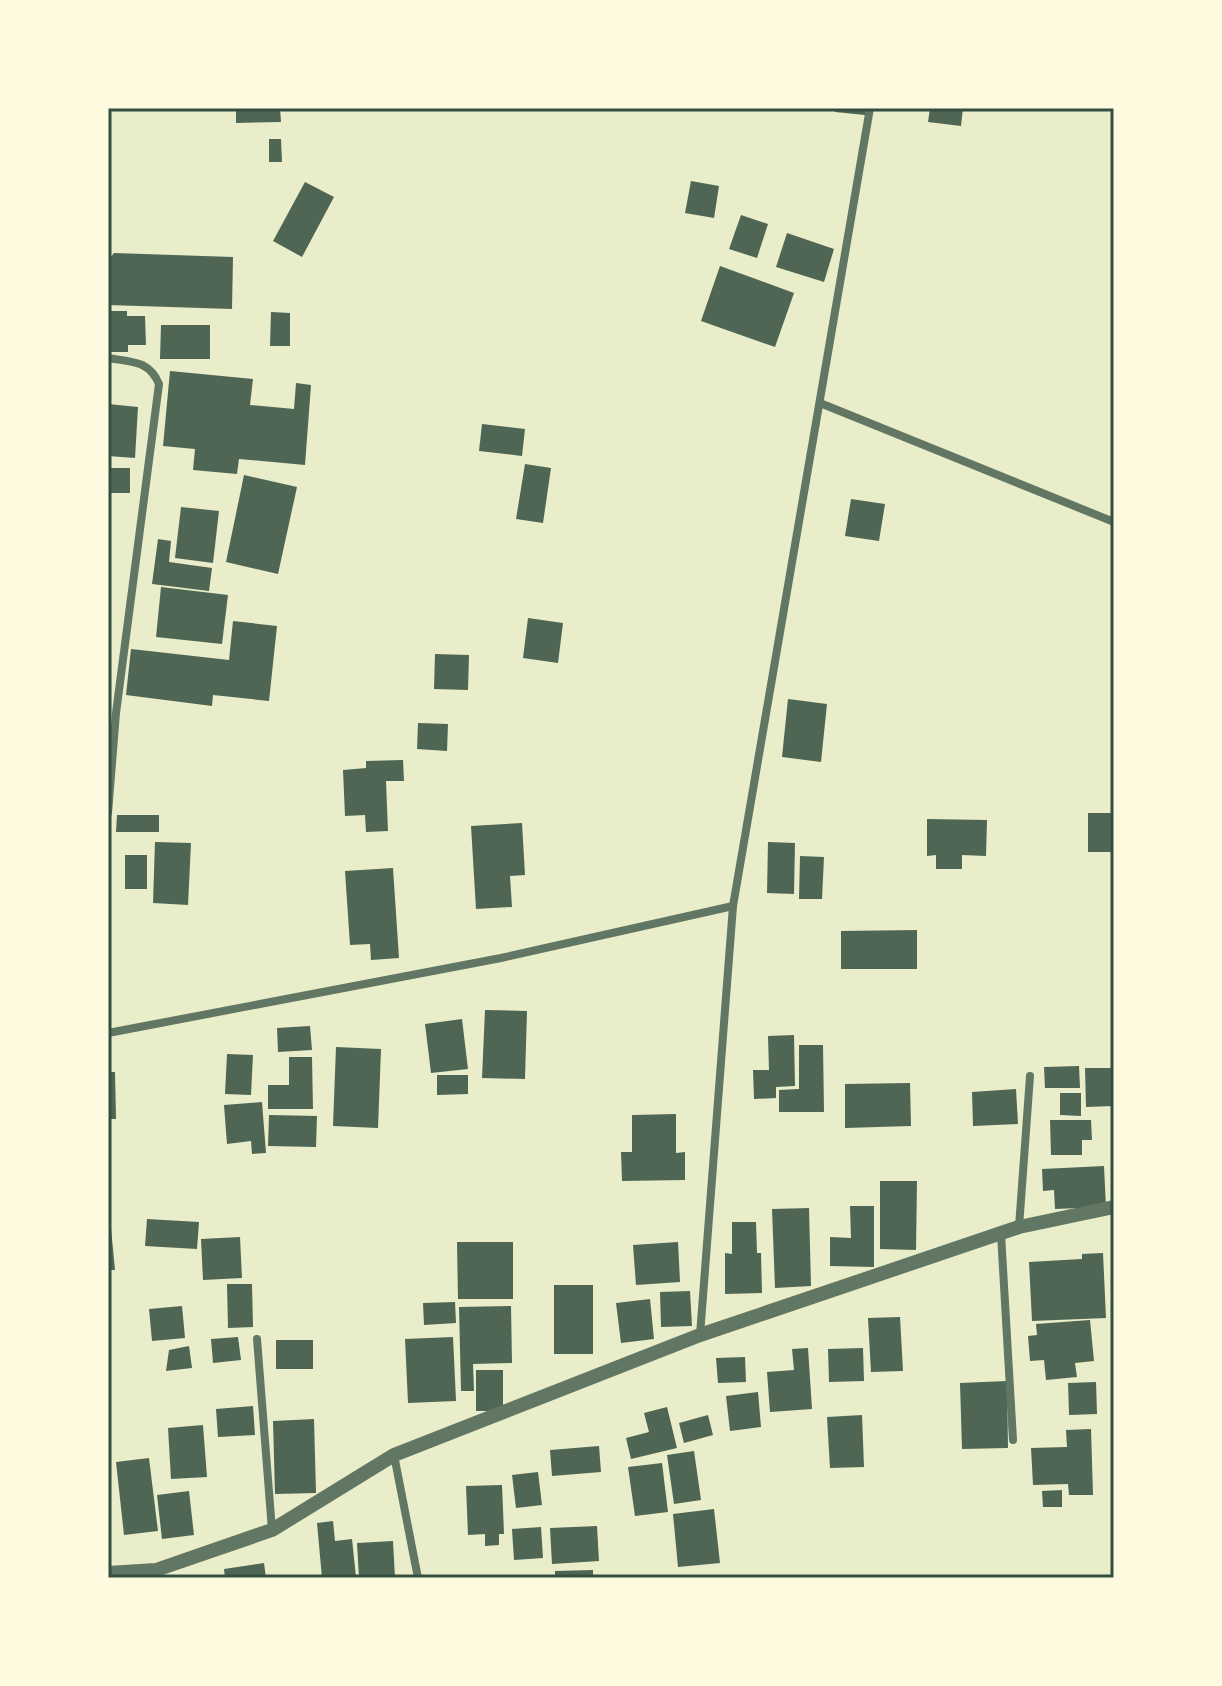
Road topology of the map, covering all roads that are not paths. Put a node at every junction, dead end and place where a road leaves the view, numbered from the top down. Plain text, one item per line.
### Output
1 (870, 108) edge
2 (108, 358) edge
3 (820, 403) junction
4 (1114, 522) edge
5 (108, 813) edge
6 (733, 906) junction
7 (108, 1033) edge
8 (1030, 1076) dead end
9 (1114, 1207) edge
10 (1019, 1227) junction
11 (1001, 1234) junction
12 (700, 1335) junction
13 (257, 1339) dead end
14 (1013, 1440) dead end
15 (394, 1455) junction
16 (272, 1530) junction
17 (108, 1573) edge
18 (157, 1574) edge
19 (418, 1578) edge

1 - 3 street
2 - 5 street
3 - 4 street
3 - 6 street
6 - 7 street
6 - 12 street
8 - 10 street
9 - 10 street
10 - 11 street
11 - 12 street
11 - 14 street
12 - 15 street
13 - 16 street
15 - 16 street
15 - 19 street
16 - 18 street
17 - 18 street

